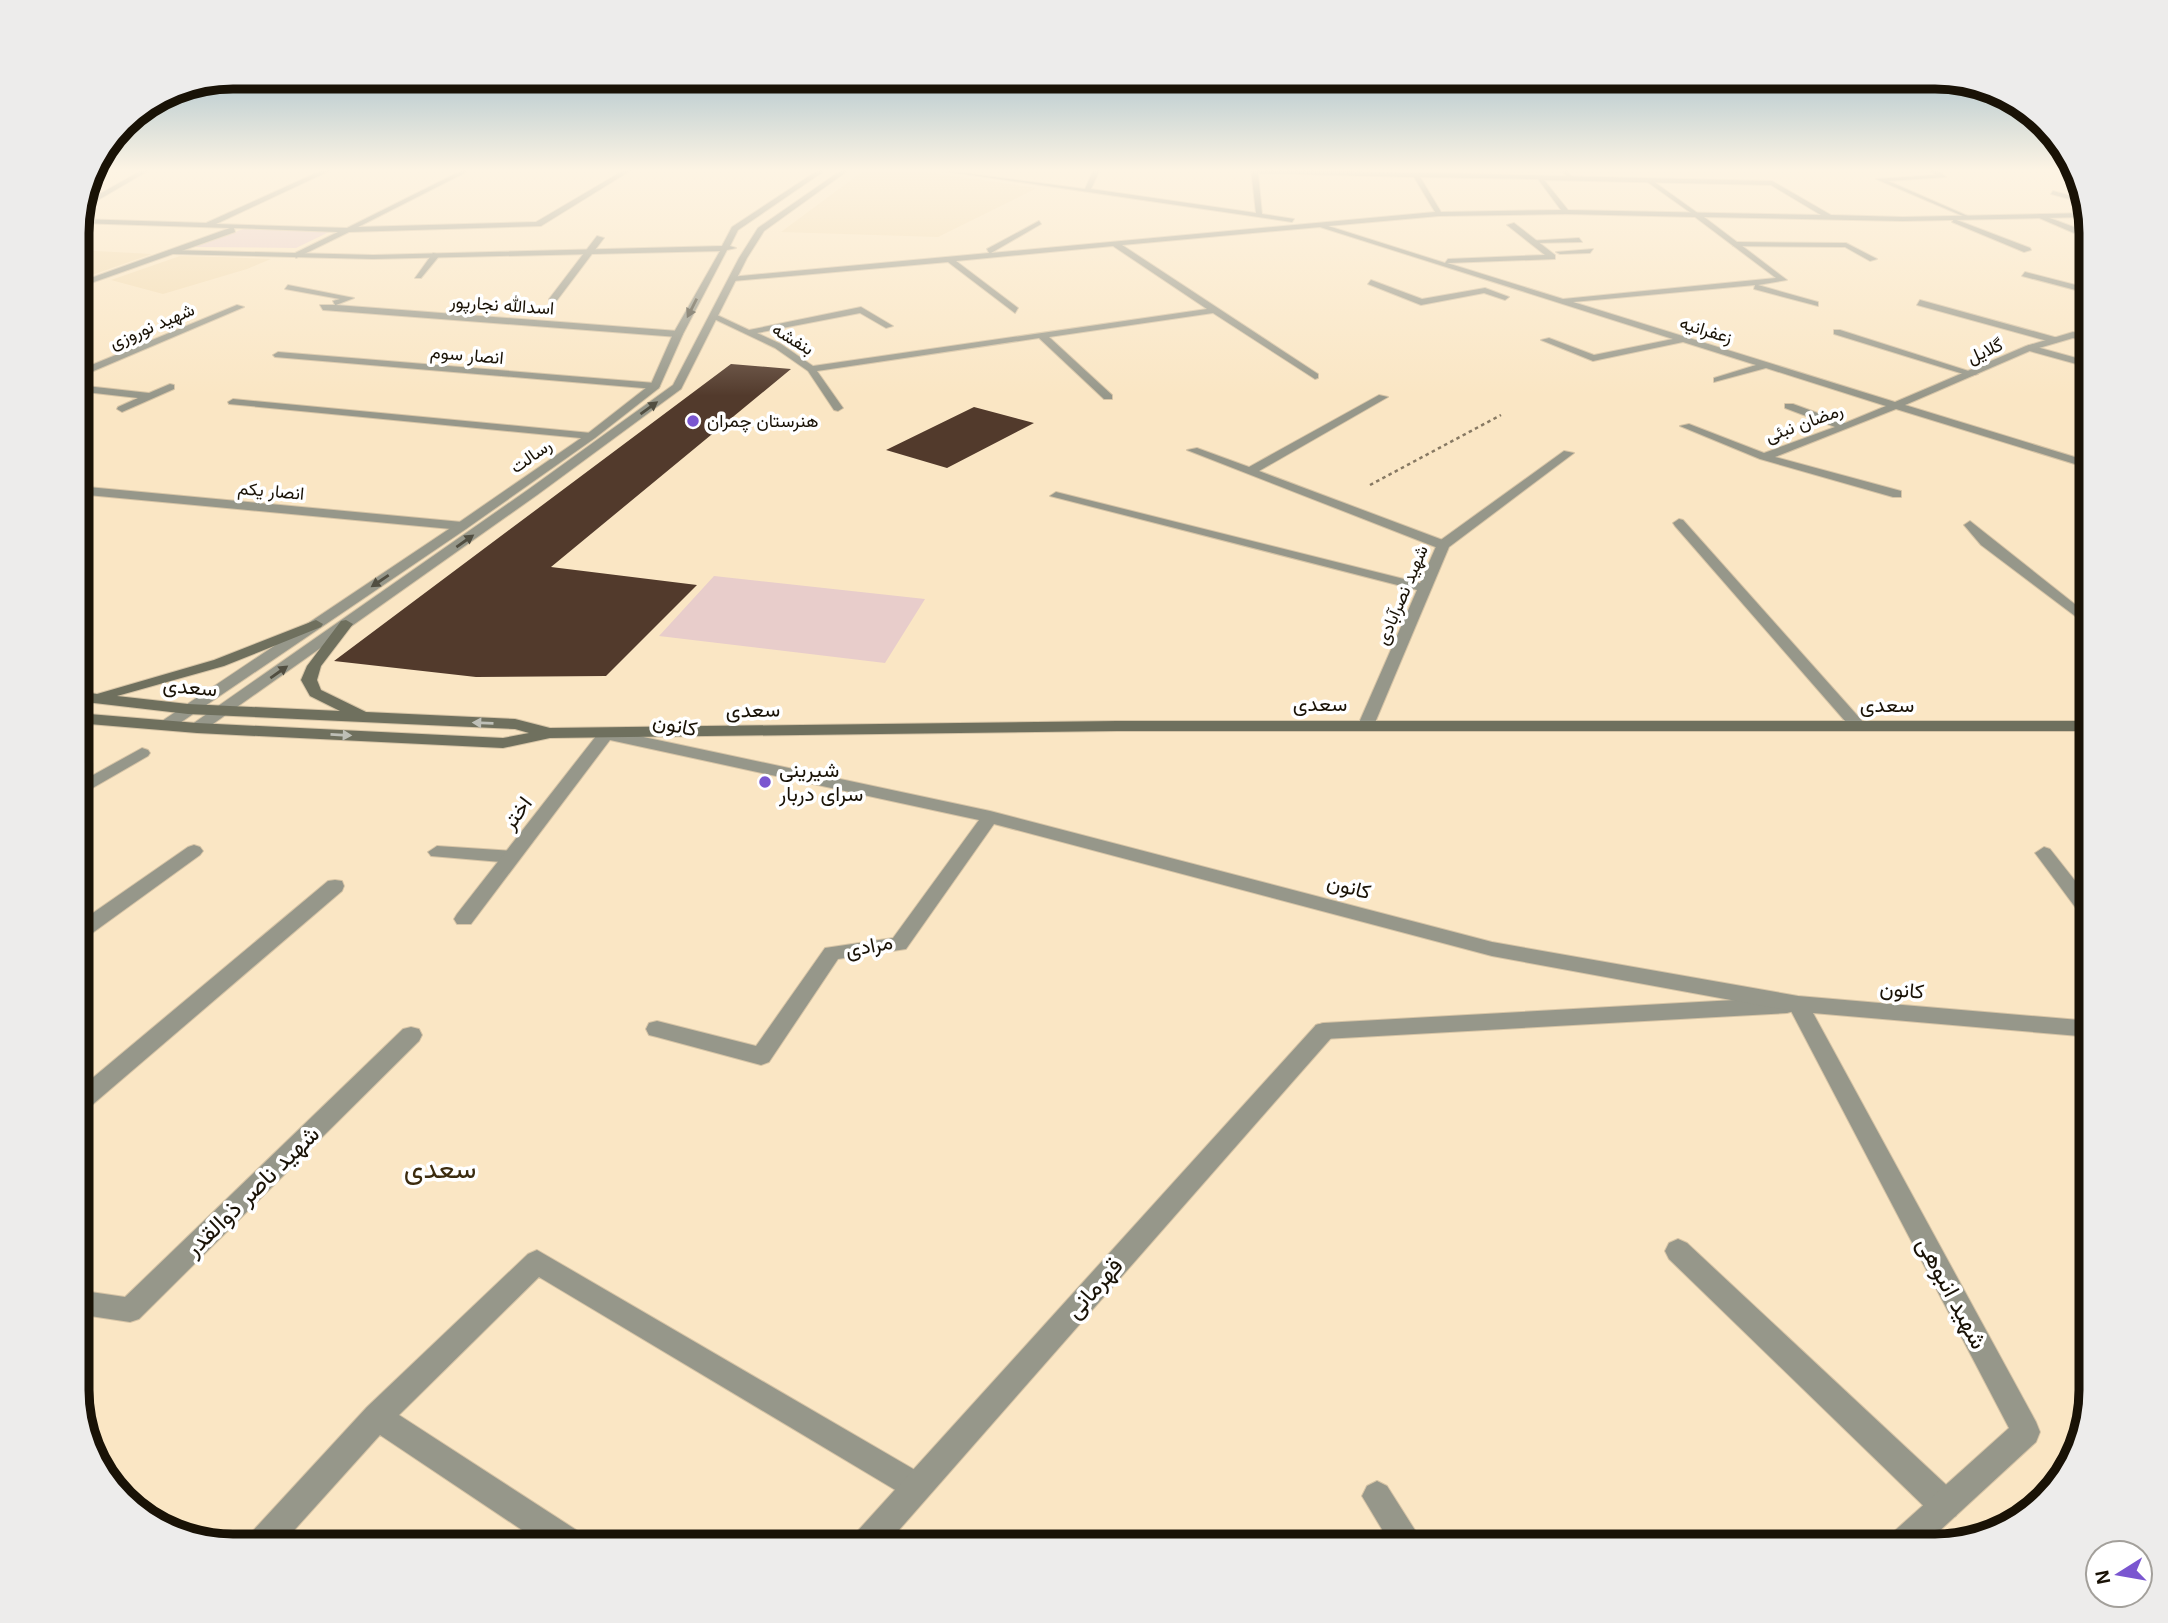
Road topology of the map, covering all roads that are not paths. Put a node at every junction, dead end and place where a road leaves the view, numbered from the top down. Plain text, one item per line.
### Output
1 (192, 245) edge
2 (317, 245) edge
3 (594, 245) edge
4 (726, 245) edge
5 (1002, 245) edge
6 (1094, 245) edge
7 (1116, 245) edge
8 (1379, 245) edge
9 (1537, 245) edge
10 (1737, 245) edge
11 (1817, 245) edge
12 (1846, 245) joint
13 (2014, 245) edge
14 (749, 247) joint
15 (724, 248) junction
16 (2027, 250) dead end
17 (589, 251) junction
18 (1590, 251) dead end
19 (172, 252) junction
20 (1546, 252) junction
21 (436, 255) junction
22 (984, 255) junction
23 (296, 256) junction
24 (947, 258) junction
25 (1873, 259) dead end
26 (1434, 262) junction
27 (2025, 274) dead end
28 (418, 276) dead end
29 (733, 279) junction
30 (90, 281) edge
31 (1371, 282) dead end
32 (1747, 284) junction
33 (288, 287) dead end
34 (2079, 289) edge
35 (1544, 296) junction
36 (552, 301) dead end
37 (1560, 301) junction
38 (1920, 303) dead end
39 (1815, 304) dead end
40 (240, 307) dead end
41 (1015, 310) dead end
42 (1215, 310) junction
43 (714, 317) junction
44 (889, 327) dead end
45 (750, 332) junction
46 (1837, 332) dead end
47 (678, 334) junction
48 (1041, 335) junction
49 (2079, 336) edge
50 (1683, 339) junction
51 (1546, 340) dead end
52 (2054, 340) junction
53 (2029, 348) junction
54 (278, 355) dead end
55 (2079, 362) edge
56 (1766, 365) junction
57 (811, 369) junction
58 (90, 370) edge
59 (1973, 374) junction
60 (1315, 376) dead end
61 (1717, 380) dead end
62 (655, 386) junction
63 (170, 387) dead end
64 (90, 389) edge
65 (150, 396) junction
66 (1108, 397) dead end
67 (1383, 397) dead end
68 (233, 402) dead end
69 (1894, 405) junction
70 (1789, 407) dead end
71 (838, 408) dead end
72 (122, 409) dead end
73 (1685, 426) dead end
74 (1845, 427) junction
75 (591, 436) junction
76 (1193, 450) dead end
77 (1568, 453) dead end
78 (1764, 457) junction
79 (2079, 462) edge
80 (1250, 471) junction
81 (90, 491) edge
82 (1898, 494) dead end
83 (1056, 496) dead end
84 (1679, 523) dead end
85 (1970, 525) dead end
86 (462, 526) junction
87 (1443, 545) junction
88 (1424, 588) junction
89 (2079, 615) edge
90 (316, 624) junction
91 (346, 624) junction
92 (90, 696) edge
93 (90, 698) edge
94 (188, 709) junction
95 (223, 711) junction
96 (90, 719) edge
97 (370, 719) junction
98 (1366, 725) junction
99 (165, 726) junction
100 (1858, 726) junction
101 (2079, 726) edge
102 (197, 728) junction
103 (550, 733) junction
104 (606, 734) junction
105 (142, 753) dead end
106 (90, 784) edge
107 (990, 817) junction
108 (194, 851) dead end
109 (437, 852) dead end
110 (2044, 853) dead end
111 (512, 857) junction
112 (335, 886) dead end
113 (2079, 898) edge
114 (464, 919) dead end
115 (90, 925) edge
116 (1798, 1004) junction
117 (2079, 1028) edge
118 (657, 1029) dead end
119 (411, 1035) dead end
120 (90, 1093) edge
121 (1678, 1251) dead end
122 (90, 1304) edge
123 (377, 1417) junction
124 (918, 1487) junction
125 (1377, 1496) dead end
126 (1945, 1505) junction
127 (271, 1534) edge
128 (555, 1534) edge
129 (876, 1534) edge
130 (1401, 1534) edge
131 (1914, 1534) edge

1 - 19 street
2 - 23 street
3 - 17 street
4 - 15 street, رسالت
5 - 22 street
6 - 22 street
7 - 42 street
8 - 26 street, زعفرانیه
9 - 20 street
10 - 32 street
11 - 12 street
12 - 25 street
13 - 16 street
14 - 15 street
14 - 29 street, رسالت
15 - 17 street
15 -> 47 street, رسالت
17 - 21 street
17 - 36 street
18 - 20 street
19 - 23 street
19 - 30 street
20 - 26 street
21 - 23 street
21 - 28 street
22 - 24 street
24 - 29 street
24 - 41 street
26 - 35 street, زعفرانیه
27 - 34 street
29 - 43 street, رسالت
31 - 35 street
32 - 37 street
32 - 39 street
33 - 47 street, اسدالله نجارپور
35 - 37 street, زعفرانیه
37 - 50 street, زعفرانیه
38 - 52 street
40 - 58 street, شهید نوروزی
42 - 48 street
42 - 60 street
43 - 45 street, بنفشه
91 -> 43 street, رسالت
44 - 45 street
45 - 57 street, بنفشه
46 - 59 street
47 - 62 street, رسالت
48 - 57 street
48 - 66 street
49 - 52 street, گلایل
50 - 51 street
50 - 56 street, زعفرانیه
52 - 53 street, گلایل
53 - 55 street
53 - 59 street, گلایل
54 - 62 street, انصار سوم
56 - 61 street
56 - 69 street, زعفرانیه
57 - 71 street, بنفشه
59 - 69 street, گلایل
62 - 75 street, رسالت
63 - 65 street
64 - 65 street
65 - 72 street
67 - 80 street
68 - 75 street
69 - 74 street, رمضان نبئی
69 - 79 street, زعفرانیه
70 - 74 street
73 - 78 street, رمضان نبئی
74 - 78 street, رمضان نبئی
75 - 86 street, رسالت
76 - 80 street
77 - 87 street, شهید نصرآبادی
78 - 82 street
80 - 87 street
81 - 86 street, انصار یکم
83 - 88 street
84 - 100 street
85 - 89 street
86 -> 90 street, رسالت
87 - 88 street, شهید نصرآبادی
88 - 98 street, شهید نصرآبادی
90 - 92 main road
90 - 94 street, رسالت
95 -> 91 street, رسالت
91 - 97 main road
93 - 94 main road, سعدی
94 - 95 main road, سعدی
94 - 99 street, رسالت
95 - 97 main road, سعدی
95 - 102 street, رسالت
96 - 99 main road, سعدی
103 -> 97 main road, سعدی
98 - 100 main road, سعدی
98 - 104 main road, سعدی
99 - 102 main road, سعدی
100 - 101 main road, سعدی
102 -> 103 main road, سعدی
103 - 104 main road, سعدی
104 - 107 street, کانون
104 - 111 street, اختر
105 - 106 street
107 - 116 street, کانون
107 - 118 street, مرادی
108 - 115 street
109 - 111 street
110 - 113 street
111 - 114 street, اختر
112 - 120 street
116 - 117 street, کانون
116 - 124 street, قهرمانی
116 - 126 street, شهید انبوهی
119 - 122 street, شهید ناصر ذوالقدر
121 - 126 street
123 - 124 street
123 - 127 street
123 - 128 street
124 - 129 street, قهرمانی
125 - 130 street
126 - 131 street, شهید انبوهی

